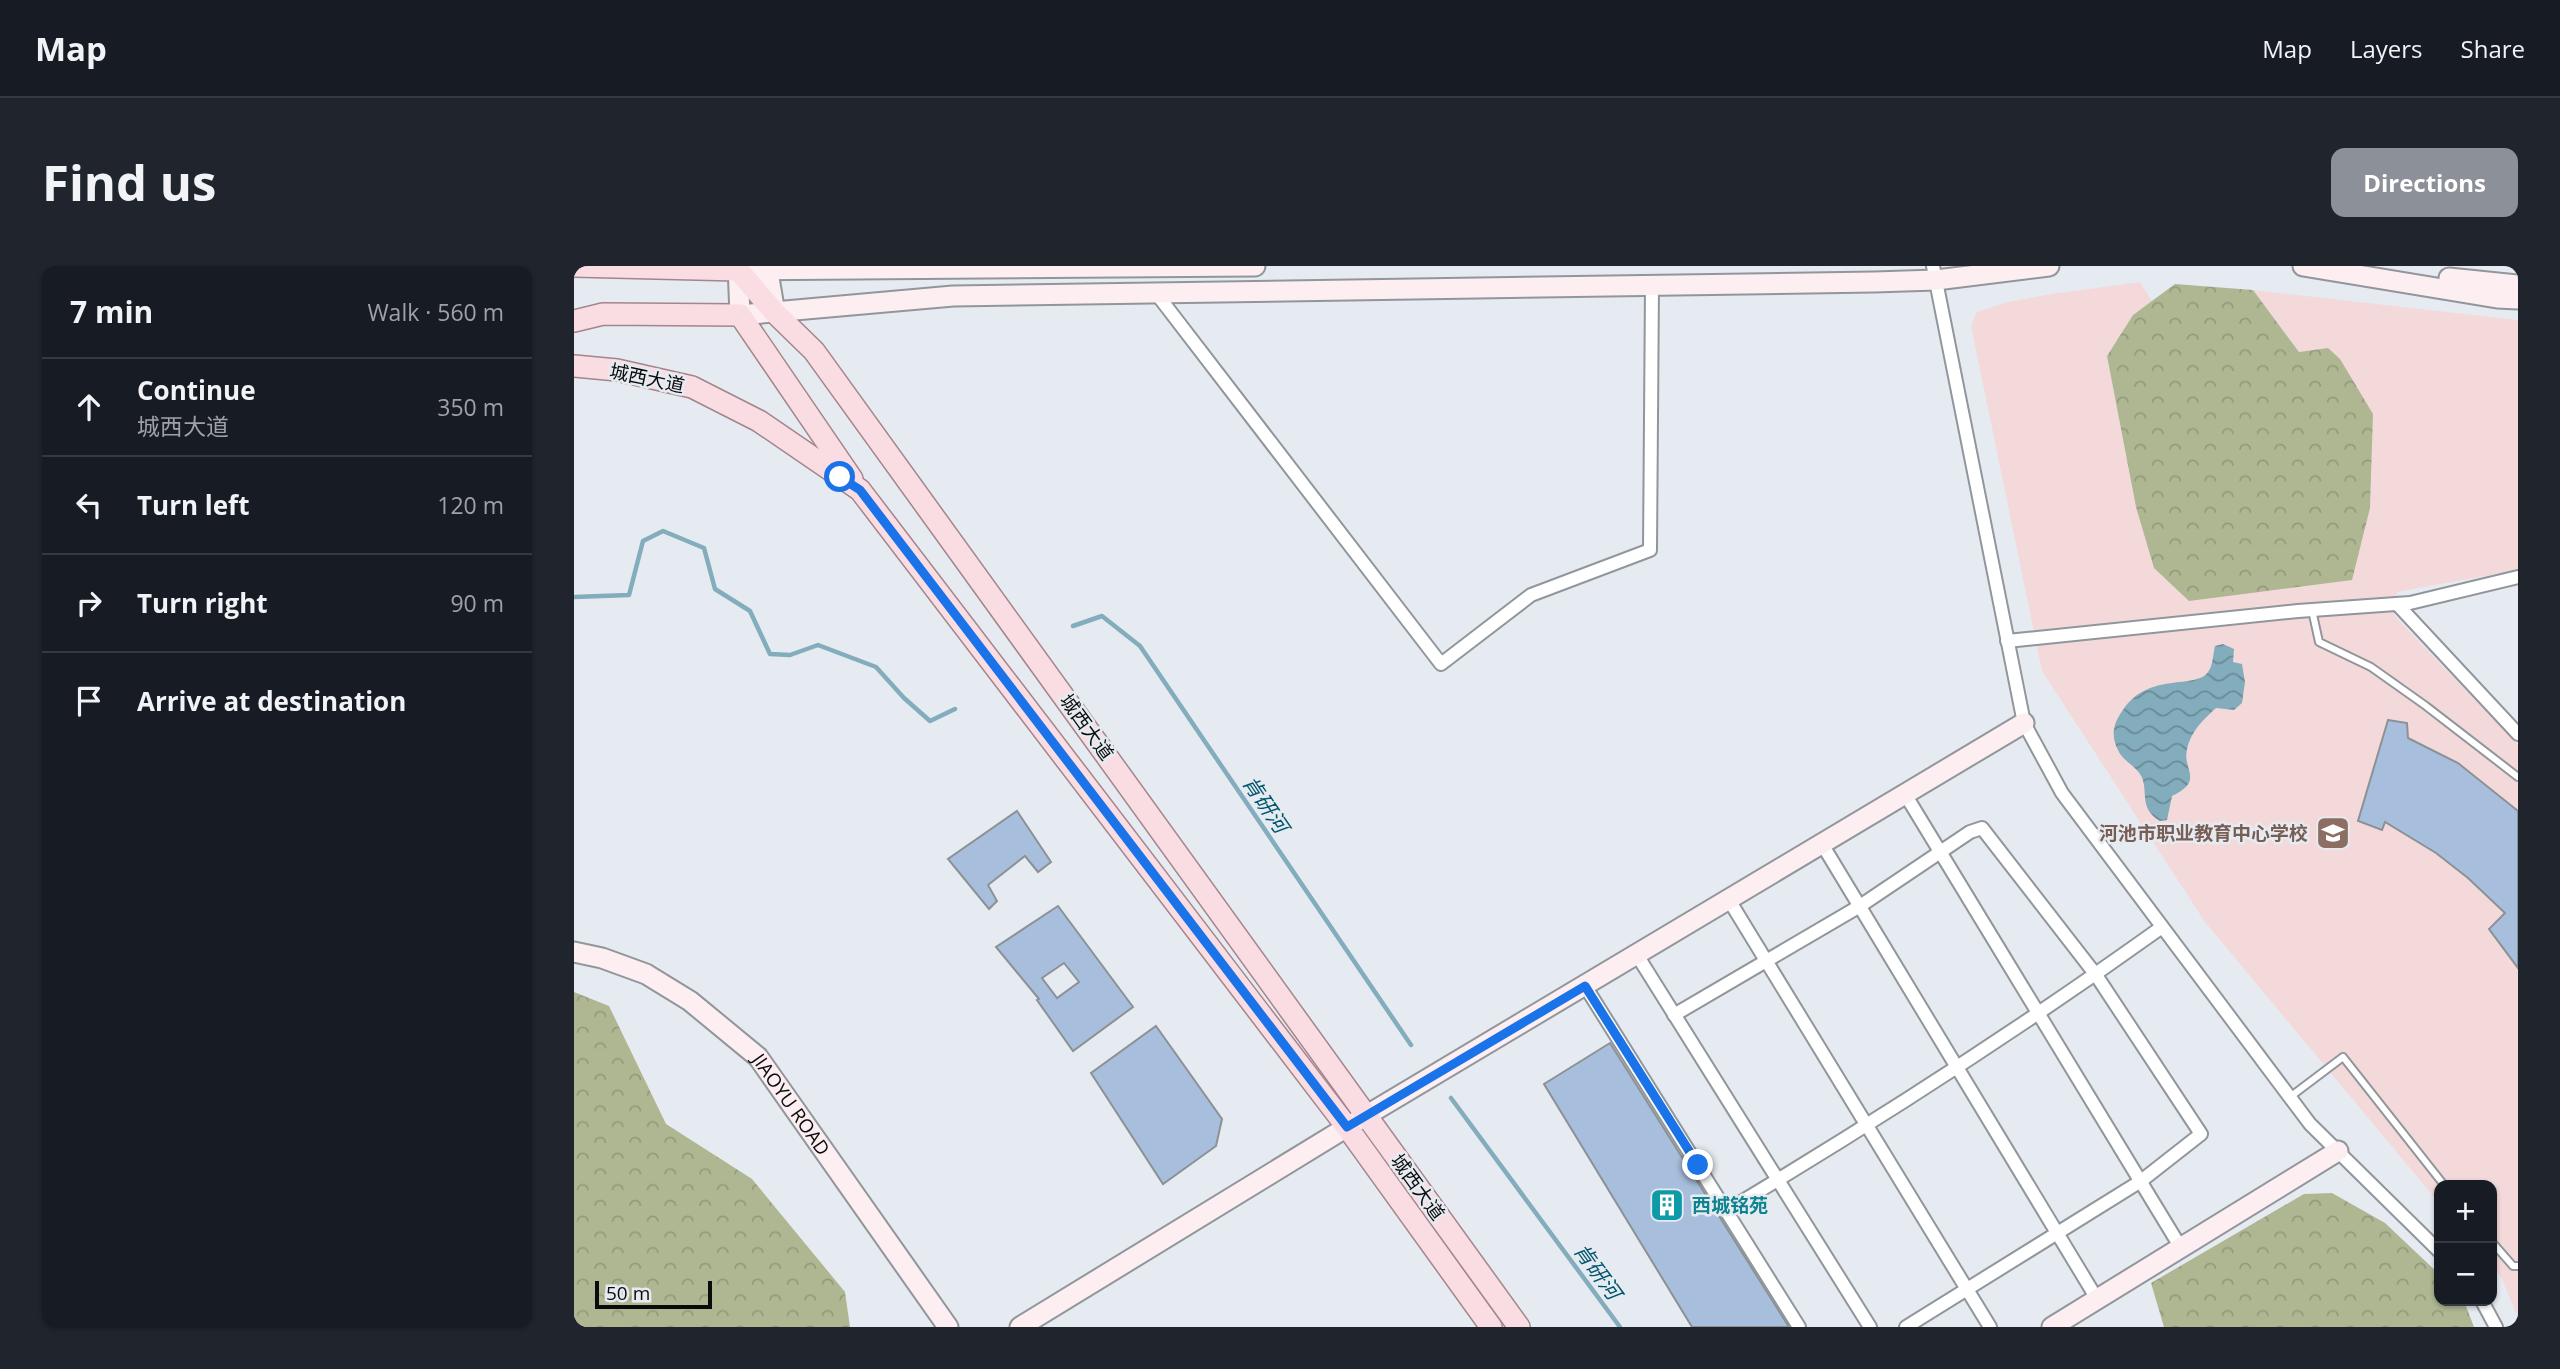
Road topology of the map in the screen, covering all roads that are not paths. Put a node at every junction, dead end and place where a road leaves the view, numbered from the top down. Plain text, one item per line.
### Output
1 (574, 266) edge
2 (1222, 266) edge
3 (1255, 266) edge
4 (2049, 266) edge
5 (2303, 266) edge
6 (2379, 266) edge
7 (1127, 267) edge
8 (738, 268) edge
9 (768, 268) edge
10 (1934, 273) edge
11 (2518, 285) edge
12 (1652, 286) junction
13 (1156, 293) junction
14 (1127, 294) junction
15 (2518, 299) edge
16 (775, 313) junction
17 (740, 314) junction
18 (574, 321) edge
19 (574, 366) edge
20 (860, 490) junction
21 (2518, 577) edge
22 (2397, 604) junction
23 (2312, 610) junction
24 (2007, 641) junction
25 (2024, 723) junction
26 (2518, 734) edge
27 (2518, 777) edge
28 (1905, 794) junction
29 (1822, 844) junction
30 (1941, 853) junction
31 (1729, 900) junction
32 (1860, 906) junction
33 (2162, 927) junction
34 (574, 952) edge
35 (1636, 955) junction
36 (1767, 962) junction
37 (2096, 975) junction
38 (1585, 986) junction
39 (2039, 1014) junction
40 (1674, 1015) junction
41 (1956, 1066) junction
42 (2290, 1097) junction
43 (1367, 1116) junction
44 (1867, 1126) junction
45 (1347, 1127) junction
46 (2338, 1151) junction
47 (1778, 1180) junction
48 (2440, 1180) edge
49 (2141, 1181) junction
50 (1726, 1211) junction
51 (2057, 1232) junction
52 (2493, 1243) edge
53 (2434, 1246) edge
54 (2181, 1248) junction
55 (2518, 1266) edge
56 (1966, 1289) junction
57 (2097, 1299) junction
58 (2485, 1306) edge
59 (948, 1327) edge
60 (1020, 1327) edge
61 (1491, 1327) edge
62 (1519, 1327) edge
63 (1798, 1327) edge
64 (1870, 1327) edge
65 (1906, 1327) edge
66 (1990, 1327) edge
67 (2052, 1327) edge
68 (2496, 1327) edge

1 - 8 main road
2 - 3 main road
2 - 7 main road
4 - 10 main road
5 - 15 main road
6 - 11 main road
7 - 9 main road
7 - 14 street
8 - 9 main road
8 - 16 main road, 城西大道
8 - 17 main road
9 - 16 main road
10 - 12 main road
10 - 24 street
12 - 13 main road
12 - 13 street
13 - 14 main road
14 - 16 main road
16 - 17 main road
16 - 43 main road, 城西大道
17 - 18 main road
17 - 20 main road
19 - 20 main road, 城西大道
20 - 45 main road, 城西大道
21 - 22 street
22 - 23 street
22 - 26 street
23 - 24 street
23 - 27 lane
24 - 25 street
25 - 28 main road
25 - 33 street
28 - 29 main road
28 - 30 street
29 - 31 main road
29 - 32 street
30 - 32 street
30 - 37 street
30 - 39 street
31 - 35 main road
31 - 36 street
32 - 36 street
32 - 41 street
33 - 37 street
33 - 42 street
34 - 59 main road, JIAOYU ROAD
35 - 38 main road
35 - 40 street
36 - 40 street
36 - 44 street
37 - 39 street
37 - 49 street
38 - 43 main road
38 - 50 street
39 - 41 street
39 - 49 street
40 - 47 street
41 - 44 street
41 - 51 street
42 - 46 street
42 - 48 lane
43 - 45 main road
43 - 62 main road, 城西大道
44 - 47 street
44 - 56 street
45 - 60 main road
45 - 61 main road, 城西大道
46 - 53 street
46 - 54 main road
47 - 50 street
47 - 64 street
49 - 51 street
49 - 54 street
50 - 63 street
51 - 56 street
51 - 57 street
52 - 55 lane
54 - 57 main road
56 - 65 street
56 - 66 street
57 - 67 main road
58 - 68 street

